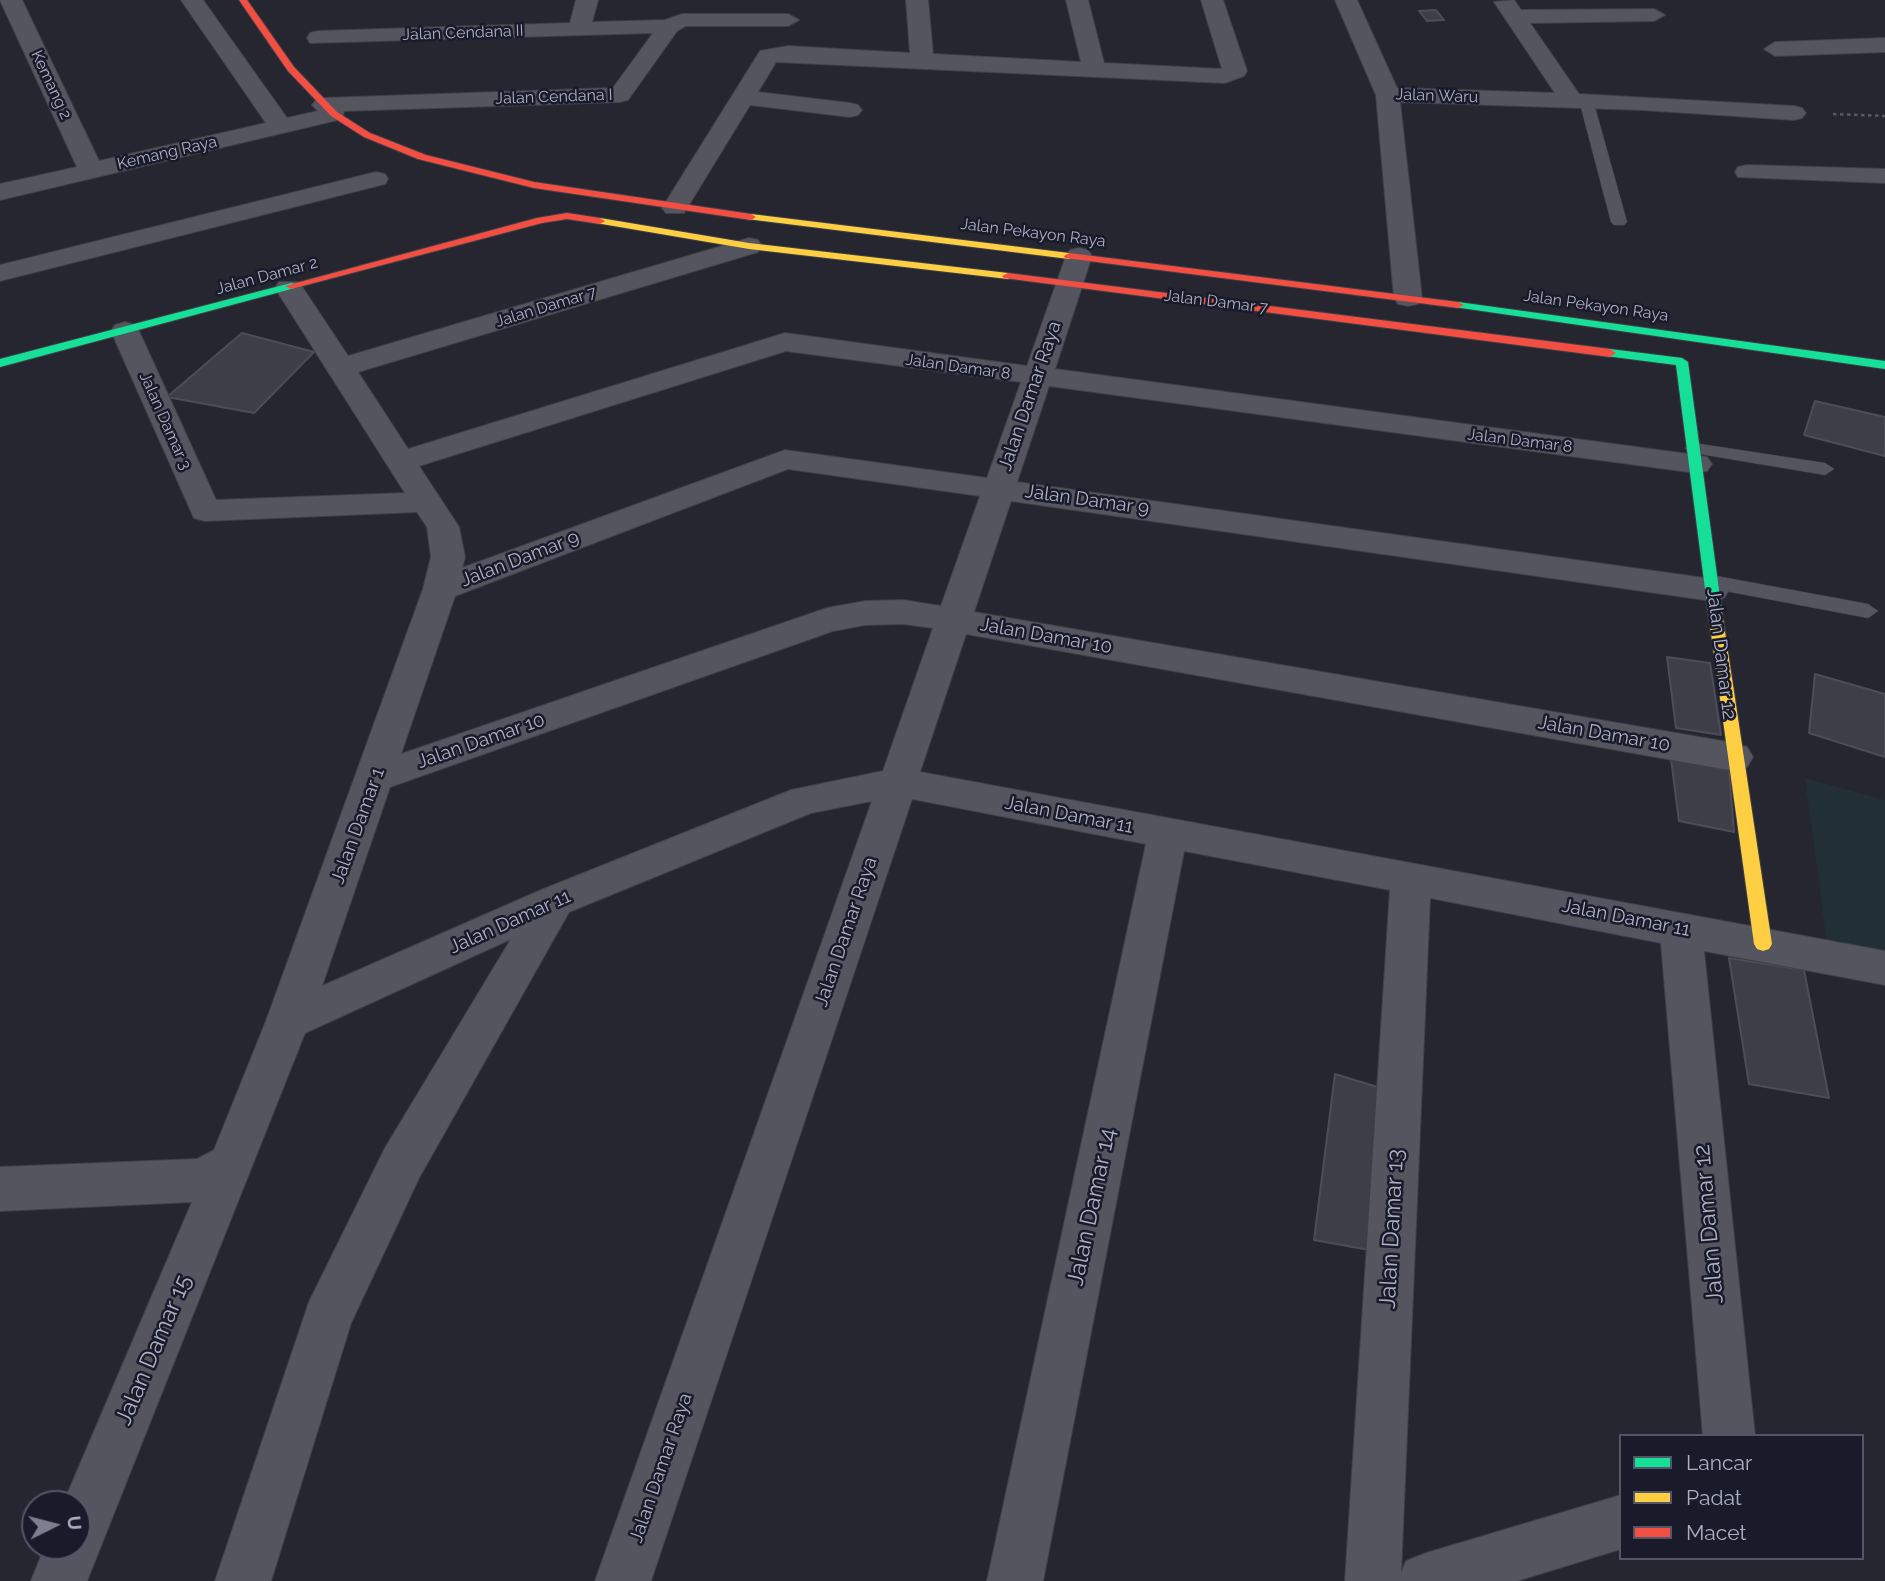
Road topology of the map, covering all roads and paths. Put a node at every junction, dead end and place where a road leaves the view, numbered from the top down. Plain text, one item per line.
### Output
1 (11, 0) edge
2 (192, 0) edge
3 (243, 0) edge
4 (587, 0) edge
5 (917, 0) edge
6 (1077, 0) edge
7 (1212, 0) edge
8 (1346, 0) edge
9 (1510, 9) edge
10 (1654, 15) dead end
11 (788, 20) dead end
12 (669, 26) junction
13 (579, 29) junction
14 (318, 38) dead end
15 (1885, 45) edge
16 (1775, 49) dead end
17 (922, 60) junction
18 (1094, 69) junction
19 (1388, 95) junction
20 (742, 97) junction
21 (1579, 100) junction
22 (329, 109) junction
23 (850, 110) dead end
24 (1794, 113) joint
25 (1885, 116) edge
26 (281, 127) junction
27 (91, 170) junction
28 (1747, 172) dead end
29 (1885, 176) edge
30 (376, 178) dead end
31 (0, 192) edge
32 (675, 208) junction
33 (541, 220) joint
34 (1619, 222) dead end
35 (749, 246) junction
36 (1074, 269) junction
37 (0, 273) edge
38 (289, 288) junction
39 (1409, 298) junction
40 (125, 331) junction
41 (1682, 362) joint
42 (0, 363) edge
43 (1885, 365) edge
44 (343, 367) junction
45 (1036, 378) junction
46 (1695, 456) junction
47 (402, 461) junction
48 (1825, 469) dead end
49 (999, 487) junction
50 (429, 502) junction
51 (1712, 586) junction
52 (440, 589) junction
53 (1868, 611) dead end
54 (953, 620) junction
55 (1734, 757) junction
56 (376, 778) junction
57 (898, 782) junction
58 (1168, 834) junction
59 (1411, 877) junction
60 (555, 901) junction
61 (1681, 928) junction
62 (1763, 944) junction
63 (1885, 968) edge
64 (288, 1021) junction
65 (232, 1164) junction
66 (0, 1189) edge
67 (1729, 1434) edge
68 (91, 1503) edge
69 (1619, 1523) edge
70 (67, 1560) edge
71 (59, 1581) edge
72 (243, 1581) edge
73 (623, 1581) edge
74 (1015, 1581) edge
75 (1373, 1581) edge
76 (1426, 1581) edge

1 - 27 street, Kemang 2
2 - 26 street
3 - 22 street, Jalan Pekayon Raya
4 - 13 street
5 - 17 street
6 - 18 street
7 - 18 street
8 - 19 street
9 - 10 street
9 - 21 street
11 - 12 street
12 - 13 street, Jalan Cendana II
12 - 22 street, Jalan Cendana I
13 - 14 street, Jalan Cendana II
15 - 16 street
17 - 18 street
17 - 20 street
19 - 21 street, Jalan Waru
19 - 39 street, Jalan Waru
20 - 23 street
20 - 32 street
21 - 24 street, Jalan Waru
21 - 34 lane
22 - 26 street, Kemang Raya
22 - 32 street, Jalan Pekayon Raya
24 - 25 path
26 - 27 street, Kemang Raya
27 - 31 street, Kemang Raya
28 - 29 street
30 - 37 street
32 - 36 street, Jalan Pekayon Raya
33 - 35 street, Jalan Damar 7
33 - 38 street, Jalan Damar 2
35 - 36 street, Jalan Damar 7
35 - 44 street, Jalan Damar 7
36 - 39 street, Jalan Pekayon Raya
36 - 41 street, Jalan Damar 7
36 - 45 street, Jalan Damar Raya
38 - 40 street, Jalan Damar 2
38 - 44 street, Jalan Damar 1
39 - 43 street, Jalan Pekayon Raya
40 - 42 street, Jalan Damar 2
40 - 50 street, Jalan Damar 3
41 - 46 street, Jalan Damar 12
44 - 47 street, Jalan Damar 1
45 - 46 street, Jalan Damar 8
45 - 47 street, Jalan Damar 8
45 - 49 street, Jalan Damar Raya
46 - 48 lane
46 - 51 street, Jalan Damar 12
47 - 50 street, Jalan Damar 1
49 - 51 street, Jalan Damar 9
49 - 52 street, Jalan Damar 9
49 - 54 street, Jalan Damar Raya
50 - 52 street, Jalan Damar 1
51 - 53 lane
51 - 55 street, Jalan Damar 12
52 - 56 street, Jalan Damar 1
54 - 55 street, Jalan Damar 10
54 - 56 street, Jalan Damar 10
54 - 57 street, Jalan Damar Raya
55 - 62 street, Jalan Damar 12
56 - 64 street, Jalan Damar 1
57 - 58 street, Jalan Damar 11
57 - 60 street, Jalan Damar 11
57 - 73 street, Jalan Damar Raya
58 - 59 street, Jalan Damar 11
58 - 74 street, Jalan Damar 14
59 - 61 street, Jalan Damar 11
59 - 75 street, Jalan Damar 13
60 - 64 street, Jalan Damar 11
60 - 72 street
61 - 62 street, Jalan Damar 11
61 - 67 street, Jalan Damar 12
62 - 63 street, Jalan Damar 11
64 - 65 street, Jalan Damar 1
65 - 66 street
65 - 68 street, Jalan Damar 15
69 - 76 street
70 - 71 street

